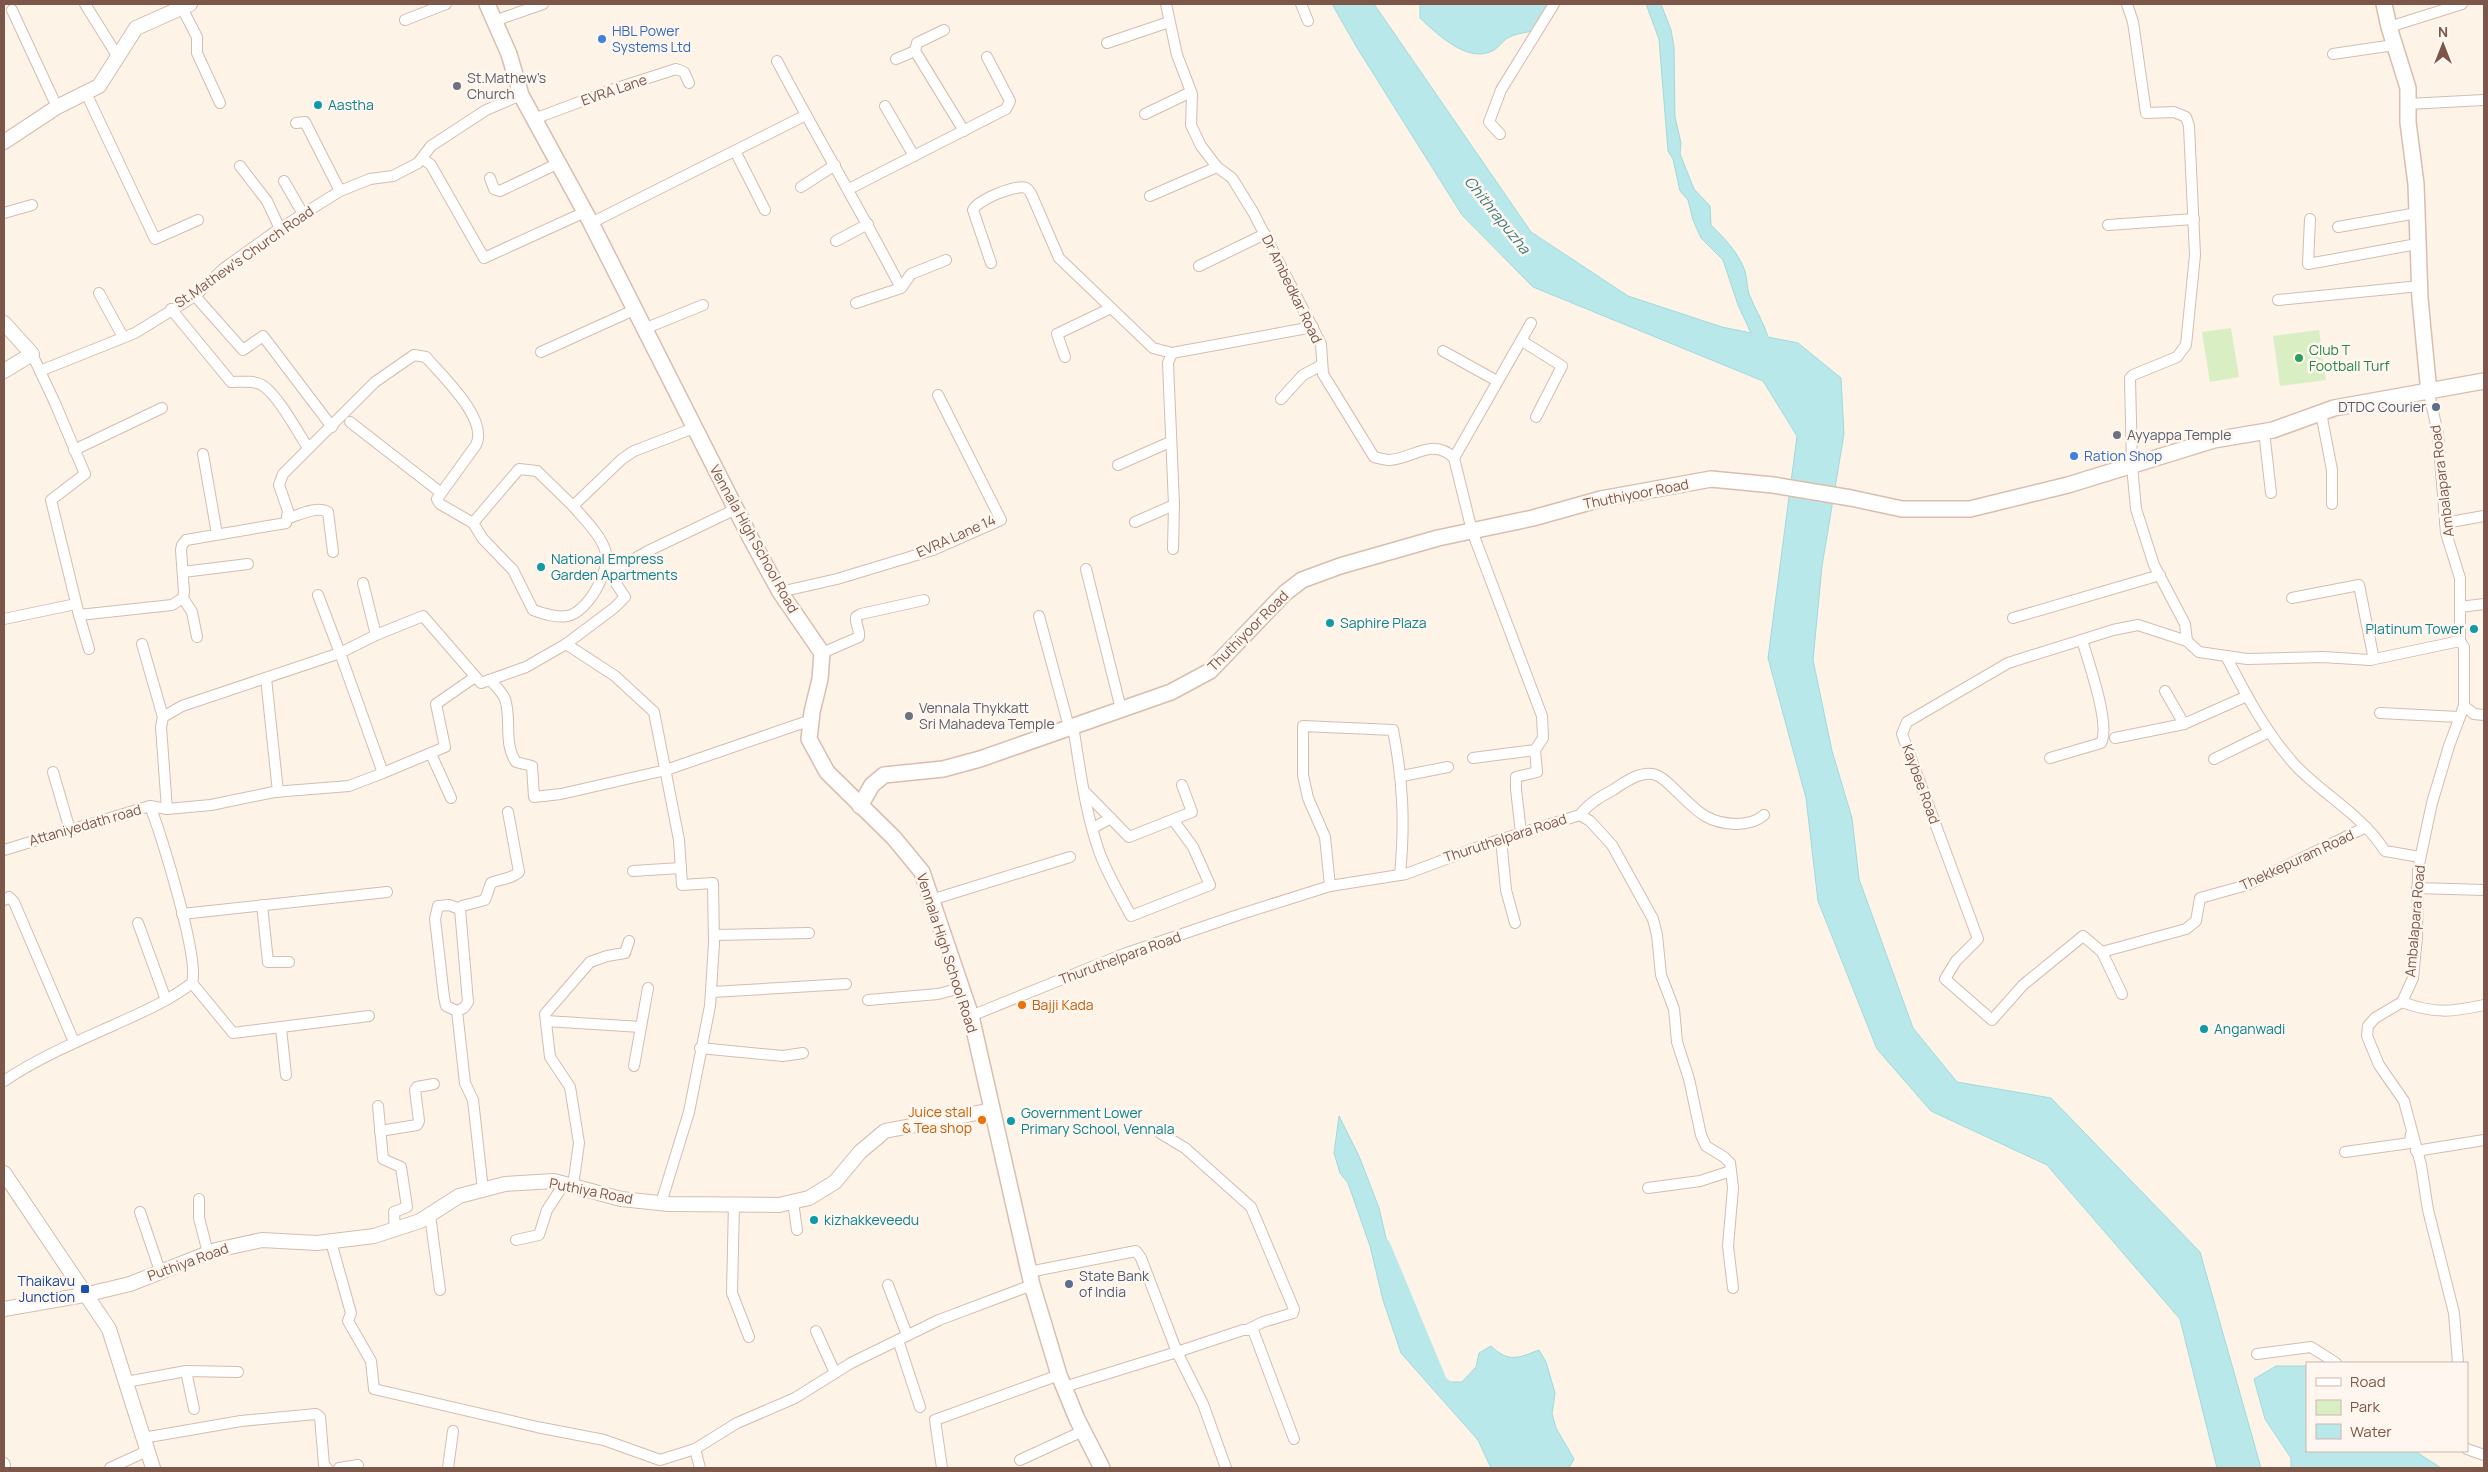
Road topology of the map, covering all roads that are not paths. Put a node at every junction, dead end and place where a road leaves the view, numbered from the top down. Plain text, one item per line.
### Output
1 (85, 4) edge
2 (446, 4) edge
3 (486, 4) edge
4 (543, 4) edge
5 (1166, 4) edge
6 (1301, 4) edge
7 (1554, 4) edge
8 (2127, 4) edge
9 (2384, 4) edge
10 (2462, 4) edge
11 (186, 6) edge
12 (12, 10) dead end
13 (406, 20) dead end
14 (494, 21) junction
15 (1308, 21) dead end
16 (1169, 22) junction
17 (2389, 27) junction
18 (944, 30) dead end
19 (1107, 43) dead end
20 (2394, 44) junction
21 (915, 51) junction
22 (2333, 54) dead end
23 (118, 57) junction
24 (987, 57) dead end
25 (896, 59) dead end
26 (777, 61) dead end
27 (689, 83) dead end
28 (1191, 92) junction
29 (86, 93) junction
30 (521, 95) junction
31 (2484, 100) edge
32 (220, 103) dead end
33 (2408, 104) junction
34 (885, 106) dead end
35 (57, 107) junction
36 (1145, 114) dead end
37 (806, 115) junction
38 (534, 119) junction
39 (296, 123) dead end
40 (964, 131) junction
41 (1500, 134) dead end
42 (4, 142) edge
43 (735, 150) junction
44 (914, 156) junction
45 (422, 158) junction
46 (559, 163) junction
47 (835, 165) junction
48 (240, 166) dead end
49 (1217, 167) junction
50 (490, 178) dead end
51 (284, 180) dead end
52 (801, 187) dead end
53 (849, 189) junction
54 (340, 191) junction
55 (1150, 196) dead end
56 (32, 204) dead end
57 (765, 210) dead end
58 (4, 213) edge
59 (2417, 213) junction
60 (303, 214) junction
61 (588, 217) junction
62 (2194, 219) junction
63 (2310, 219) dead end
64 (198, 220) dead end
65 (868, 224) junction
66 (2108, 225) dead end
67 (2338, 227) dead end
68 (280, 229) junction
69 (1265, 234) junction
70 (836, 241) dead end
71 (2417, 244) junction
72 (946, 260) dead end
73 (991, 263) dead end
74 (1199, 266) dead end
75 (2420, 286) junction
76 (901, 288) junction
77 (99, 293) dead end
78 (195, 296) junction
79 (2278, 300) dead end
80 (856, 303) dead end
81 (703, 305) dead end
82 (1111, 308) junction
83 (171, 309) junction
84 (634, 310) junction
85 (4, 323) edge
86 (1531, 323) dead end
87 (1313, 327) junction
88 (644, 329) junction
89 (123, 337) junction
90 (1522, 341) junction
91 (541, 352) dead end
92 (1443, 352) dead end
93 (1172, 353) junction
94 (32, 354) junction
95 (1065, 357) dead end
96 (1322, 365) junction
97 (4, 371) edge
98 (40, 371) junction
99 (2484, 381) edge
100 (1497, 382) junction
101 (2429, 392) junction
102 (938, 395) dead end
103 (1280, 399) dead end
104 (162, 408) dead end
105 (2321, 413) junction
106 (1536, 417) dead end
107 (350, 422) dead end
108 (332, 427) junction
109 (694, 428) junction
110 (2264, 431) junction
111 (1170, 442) junction
112 (308, 448) junction
113 (74, 450) junction
114 (203, 454) dead end
115 (1454, 458) junction
116 (1118, 465) dead end
117 (2132, 466) junction
118 (440, 492) junction
119 (2271, 492) dead end
120 (2332, 504) dead end
121 (1174, 505) junction
122 (573, 506) junction
123 (736, 509) junction
124 (2484, 516) edge
125 (289, 518) junction
126 (1135, 522) dead end
127 (474, 523) junction
128 (2445, 523) junction
129 (1472, 531) junction
130 (217, 534) junction
131 (1173, 549) dead end
132 (333, 552) dead end
133 (248, 564) dead end
134 (1086, 569) dead end
135 (183, 572) junction
136 (2160, 575) junction
137 (363, 583) dead end
138 (780, 592) junction
139 (318, 595) dead end
140 (182, 598) junction
141 (2292, 598) dead end
142 (924, 600) dead end
143 (76, 604) junction
144 (2484, 604) edge
145 (2460, 607) junction
146 (79, 615) junction
147 (1039, 616) dead end
148 (2013, 618) dead end
149 (4, 619) edge
150 (376, 635) junction
151 (197, 637) dead end
152 (2082, 640) junction
153 (2187, 641) junction
154 (2460, 641) junction
155 (142, 644) dead end
156 (566, 644) junction
157 (89, 649) dead end
158 (340, 652) junction
159 (822, 653) junction
160 (2226, 656) junction
161 (2370, 660) junction
162 (475, 677) junction
163 (266, 678) junction
164 (490, 680) junction
165 (2164, 691) dead end
166 (2247, 696) junction
167 (2464, 706) junction
168 (1121, 709) junction
169 (2380, 713) dead end
170 (2484, 714) edge
171 (162, 718) junction
172 (2459, 718) junction
173 (811, 720) junction
174 (2184, 724) junction
175 (1071, 727) junction
176 (2269, 732) junction
177 (2115, 738) dead end
178 (1535, 750) junction
179 (431, 754) junction
180 (1473, 758) dead end
181 (2050, 758) dead end
182 (2214, 759) dead end
183 (1448, 767) dead end
184 (666, 770) junction
185 (53, 772) dead end
186 (383, 773) junction
187 (1402, 776) junction
188 (1182, 785) dead end
189 (1084, 791) junction
190 (278, 792) junction
191 (451, 798) dead end
192 (150, 806) junction
193 (860, 806) junction
194 (167, 809) junction
195 (508, 812) dead end
196 (1580, 815) junction
197 (1764, 815) dead end
198 (1111, 818) junction
199 (1174, 821) junction
200 (2366, 827) junction
201 (1093, 828) junction
202 (70, 830) junction
203 (1521, 833) junction
204 (1501, 839) junction
205 (4, 850) edge
206 (1070, 857) dead end
207 (2420, 857) junction
208 (682, 868) junction
209 (633, 871) dead end
210 (1400, 875) junction
211 (1330, 886) junction
212 (2418, 888) junction
213 (2484, 890) edge
214 (387, 892) dead end
215 (4, 900) edge
216 (931, 900) junction
217 (262, 905) junction
218 (460, 909) junction
219 (182, 914) junction
220 (138, 923) dead end
221 (1515, 923) dead end
222 (809, 933) dead end
223 (714, 935) junction
224 (629, 941) dead end
225 (2102, 952) junction
226 (289, 962) dead end
227 (192, 983) junction
228 (846, 984) dead end
229 (648, 988) dead end
230 (961, 988) junction
231 (712, 992) junction
232 (2122, 994) dead end
233 (166, 1000) junction
234 (868, 1000) dead end
235 (2402, 1002) junction
236 (2484, 1005) edge
237 (457, 1011) junction
238 (369, 1016) dead end
239 (971, 1016) junction
240 (546, 1021) junction
241 (641, 1027) junction
242 (281, 1028) junction
243 (74, 1042) junction
244 (700, 1048) junction
245 (803, 1053) dead end
246 (634, 1066) dead end
247 (286, 1075) dead end
248 (4, 1081) edge
249 (434, 1084) dead end
250 (378, 1106) dead end
251 (992, 1110) junction
252 (380, 1131) junction
253 (1160, 1133) dead end
254 (2411, 1134) junction
255 (2484, 1140) edge
256 (2416, 1150) junction
257 (2346, 1152) dead end
258 (1731, 1171) junction
259 (6, 1181) edge
260 (568, 1185) junction
261 (1648, 1188) dead end
262 (483, 1190) junction
263 (199, 1199) dead end
264 (793, 1202) junction
265 (661, 1203) junction
266 (734, 1203) junction
267 (140, 1212) dead end
268 (430, 1215) junction
269 (395, 1230) junction
270 (797, 1230) dead end
271 (516, 1240) dead end
272 (331, 1242) junction
273 (208, 1253) junction
274 (160, 1271) junction
275 (1030, 1279) junction
276 (888, 1285) dead end
277 (1733, 1288) dead end
278 (440, 1290) dead end
279 (84, 1295) junction
280 (4, 1308) edge
281 (1249, 1329) junction
282 (816, 1330) dead end
283 (749, 1337) dead end
284 (903, 1338) junction
285 (1177, 1352) junction
286 (2257, 1354) dead end
287 (2334, 1362) edge
288 (2458, 1362) edge
289 (186, 1371) junction
290 (238, 1372) dead end
291 (835, 1373) junction
292 (1061, 1381) junction
293 (126, 1382) junction
294 (920, 1407) dead end
295 (194, 1409) dead end
296 (1083, 1431) junction
297 (453, 1432) dead end
298 (1294, 1438) dead end
299 (145, 1444) junction
300 (695, 1449) junction
301 (2468, 1449) edge
302 (2484, 1456) edge
303 (1020, 1460) dead end
304 (358, 1465) dead end
305 (110, 1468) edge
306 (153, 1468) edge
307 (327, 1468) edge
308 (339, 1468) edge
309 (448, 1468) edge
310 (700, 1468) edge
311 (942, 1468) edge
312 (1102, 1468) edge
313 (1226, 1468) edge

1 - 23 street
2 - 13 street
3 - 14 main road, Vennala High School Road
4 - 14 street
5 - 16 street, Dr Ambedkar Road
6 - 15 street
7 - 41 street
8 - 62 street
9 - 17 main road
10 - 17 street
11 - 23 street
11 - 32 street
12 - 35 street
14 - 30 main road, Vennala High School Road
16 - 19 street
16 - 28 street, Dr Ambedkar Road
17 - 20 main road
18 - 21 street
20 - 22 street
20 - 33 main road
21 - 25 street
21 - 40 street
23 - 29 street
24 - 40 street
26 - 37 street
27 - 38 street, EVRA Lane
28 - 36 street
28 - 49 street, Dr Ambedkar Road
29 - 35 street
29 - 64 street
30 - 38 main road, Vennala High School Road
30 - 45 street, St.Mathew's Church Road
31 - 33 street
33 - 59 main road
34 - 44 street
35 - 42 street
37 - 43 street
37 - 47 street
38 - 46 main road, Vennala High School Road
39 - 54 street
40 - 44 street
43 - 57 street
43 - 61 street
44 - 53 street
45 - 54 street, St.Mathew's Church Road
45 - 61 street
46 - 50 street
46 - 61 main road, Vennala High School Road
47 - 52 street
47 - 53 street
48 - 68 street
49 - 55 street
49 - 69 street, Dr Ambedkar Road
51 - 60 street
53 - 65 street
54 - 60 street, St.Mathew's Church Road
56 - 58 street
59 - 67 street
59 - 71 main road
60 - 68 street, St.Mathew's Church Road
61 - 84 main road, Vennala High School Road
62 - 66 street
62 - 117 street
63 - 71 street
65 - 70 street
65 - 76 street
68 - 78 street, St.Mathew's Church Road
69 - 74 street
69 - 87 street, Dr Ambedkar Road
71 - 75 main road
72 - 76 street
73 - 82 street
75 - 79 street
75 - 101 main road
76 - 80 street
77 - 89 street
78 - 83 street, St.Mathew's Church Road
78 - 108 street
81 - 88 street
82 - 93 street
82 - 95 street
83 - 89 street, St.Mathew's Church Road
83 - 112 street
84 - 88 main road, Vennala High School Road
84 - 91 street
85 - 94 street
86 - 90 street
87 - 93 street
87 - 96 street, Dr Ambedkar Road
88 - 109 main road, Vennala High School Road
89 - 98 street, St.Mathew's Church Road
90 - 100 street
90 - 106 street
92 - 100 street
93 - 111 street
94 - 97 street
94 - 98 street
96 - 103 street
96 - 115 street, Dr Ambedkar Road
98 - 113 street
99 - 101 main road
100 - 115 street
101 - 105 main road, Thuthiyoor Road
101 - 128 street, Ambalapara Road
102 - 138 street, EVRA Lane 14
104 - 113 street
105 - 110 main road, Thuthiyoor Road
105 - 120 street
107 - 118 street
108 - 112 street
108 - 118 street
109 - 122 street
109 - 123 main road, Vennala High School Road
110 - 117 main road, Thuthiyoor Road
110 - 119 street
111 - 116 street
111 - 121 street
112 - 125 street
113 - 143 street
114 - 130 street
115 - 129 street
117 - 129 main road, Thuthiyoor Road
117 - 136 street
118 - 127 street
121 - 126 street
121 - 131 street
122 - 127 street
122 - 127 street
123 - 138 main road, Vennala High School Road
123 - 156 street
124 - 128 street
125 - 130 street
125 - 132 street
128 - 145 street, Ambalapara Road
129 - 168 main road, Thuthiyoor Road
129 - 178 street
130 - 135 street
133 - 135 street
134 - 168 street
135 - 140 street
136 - 148 street
136 - 153 street
137 - 150 street
138 - 159 main road, Vennala High School Road
139 - 158 street
140 - 146 street
140 - 151 street
141 - 161 street
142 - 159 street
143 - 146 street
143 - 149 street
144 - 145 street
145 - 154 street, Ambalapara Road
146 - 157 street
147 - 175 street
150 - 158 street
150 - 162 street
152 - 153 street, Kaybee Road
152 - 181 street
152 - 225 street, Kaybee Road
153 - 160 street, Kaybee Road
154 - 161 street, Kaybee Road
154 - 167 street, Ambalapara Road
155 - 171 street
156 - 164 street
156 - 184 street
158 - 163 street
158 - 186 street
159 - 173 main road, Vennala High School Road
160 - 161 street, Kaybee Road
160 - 166 street
162 - 164 street
162 - 179 street
163 - 171 street
163 - 190 street
164 - 184 street
165 - 174 street
166 - 174 street
166 - 176 street
167 - 170 street
167 - 172 street, Ambalapara Road
168 - 175 main road, Thuthiyoor Road
169 - 172 street
171 - 194 street
172 - 207 street, Ambalapara Road
173 - 184 street
173 - 193 main road, Vennala High School Road
174 - 177 street
175 - 189 street
175 - 193 main road, Thuthiyoor Road
176 - 182 street
176 - 200 street
178 - 180 street
178 - 203 street
179 - 186 street
179 - 191 street
183 - 187 street
184 - 208 street
185 - 202 street
186 - 190 street
187 - 210 street
187 - 211 street
188 - 199 street
189 - 198 street
189 - 201 street
190 - 194 street
192 - 194 street
192 - 202 street, Attaniyedath road
192 - 219 street, Attaniyedath road
193 - 216 main road, Vennala High School Road
195 - 218 street
196 - 197 street
196 - 203 street, Thuruthelpara Road
196 - 258 street, Thuruthelpara Road
198 - 199 street
198 - 201 street
199 - 201 street
200 - 207 street
200 - 225 street, Thekkepuram Road
202 - 205 street, Attaniyedath road
203 - 204 street, Thuruthelpara Road
204 - 210 street, Thuruthelpara Road
204 - 221 street
206 - 216 street
207 - 212 street, Ambalapara Road
208 - 209 street
208 - 223 street
210 - 211 street, Thuruthelpara Road
211 - 239 street, Thuruthelpara Road
212 - 213 street
212 - 235 street, Ambalapara Road
214 - 217 street
215 - 243 street
216 - 230 main road, Vennala High School Road
217 - 219 street
217 - 226 street
218 - 237 street
218 - 237 street
219 - 227 street, Attaniyedath road
220 - 233 street
222 - 223 street
223 - 231 street
224 - 240 street
225 - 232 street
227 - 233 street
227 - 242 street
228 - 231 street
229 - 241 street
230 - 234 street
230 - 239 main road, Vennala High School Road
231 - 244 street
233 - 243 street
235 - 236 street
235 - 254 street
237 - 262 street
238 - 242 street
239 - 251 main road, Vennala High School Road
240 - 241 street
240 - 260 street
241 - 246 street
242 - 247 street
243 - 248 street
244 - 245 street
244 - 265 street
249 - 252 street
250 - 252 street
251 - 264 street, Puthiya Road
251 - 275 main road, Vennala High School Road
252 - 269 street
253 - 281 street
254 - 256 street
254 - 257 street
255 - 256 street
256 - 288 street
258 - 261 street
258 - 277 street
259 - 279 street
260 - 262 street, Puthiya Road
260 - 265 street, Puthiya Road
260 - 271 street
262 - 268 street, Puthiya Road
263 - 273 street
264 - 266 street, Puthiya Road
264 - 270 street
265 - 266 street, Puthiya Road
266 - 283 street
267 - 274 street
268 - 269 street, Puthiya Road
268 - 278 street
269 - 272 street, Puthiya Road
272 - 273 street, Puthiya Road
272 - 300 street
273 - 274 street, Puthiya Road
274 - 279 street, Puthiya Road
275 - 284 street
275 - 285 street
275 - 292 main road, Vennala High School Road
276 - 284 street
279 - 280 street, Puthiya Road
279 - 293 street
281 - 285 street
281 - 298 street
282 - 291 street
284 - 291 street
284 - 294 street
285 - 292 street
285 - 313 street
286 - 287 street
289 - 290 street
289 - 293 street
289 - 295 street
291 - 300 street
292 - 296 main road, Vennala High School Road
292 - 311 street
293 - 299 street
296 - 303 street
296 - 312 main road, Vennala High School Road
297 - 309 street
299 - 305 street
299 - 306 street
299 - 307 street
300 - 310 street
301 - 302 street
304 - 308 street

